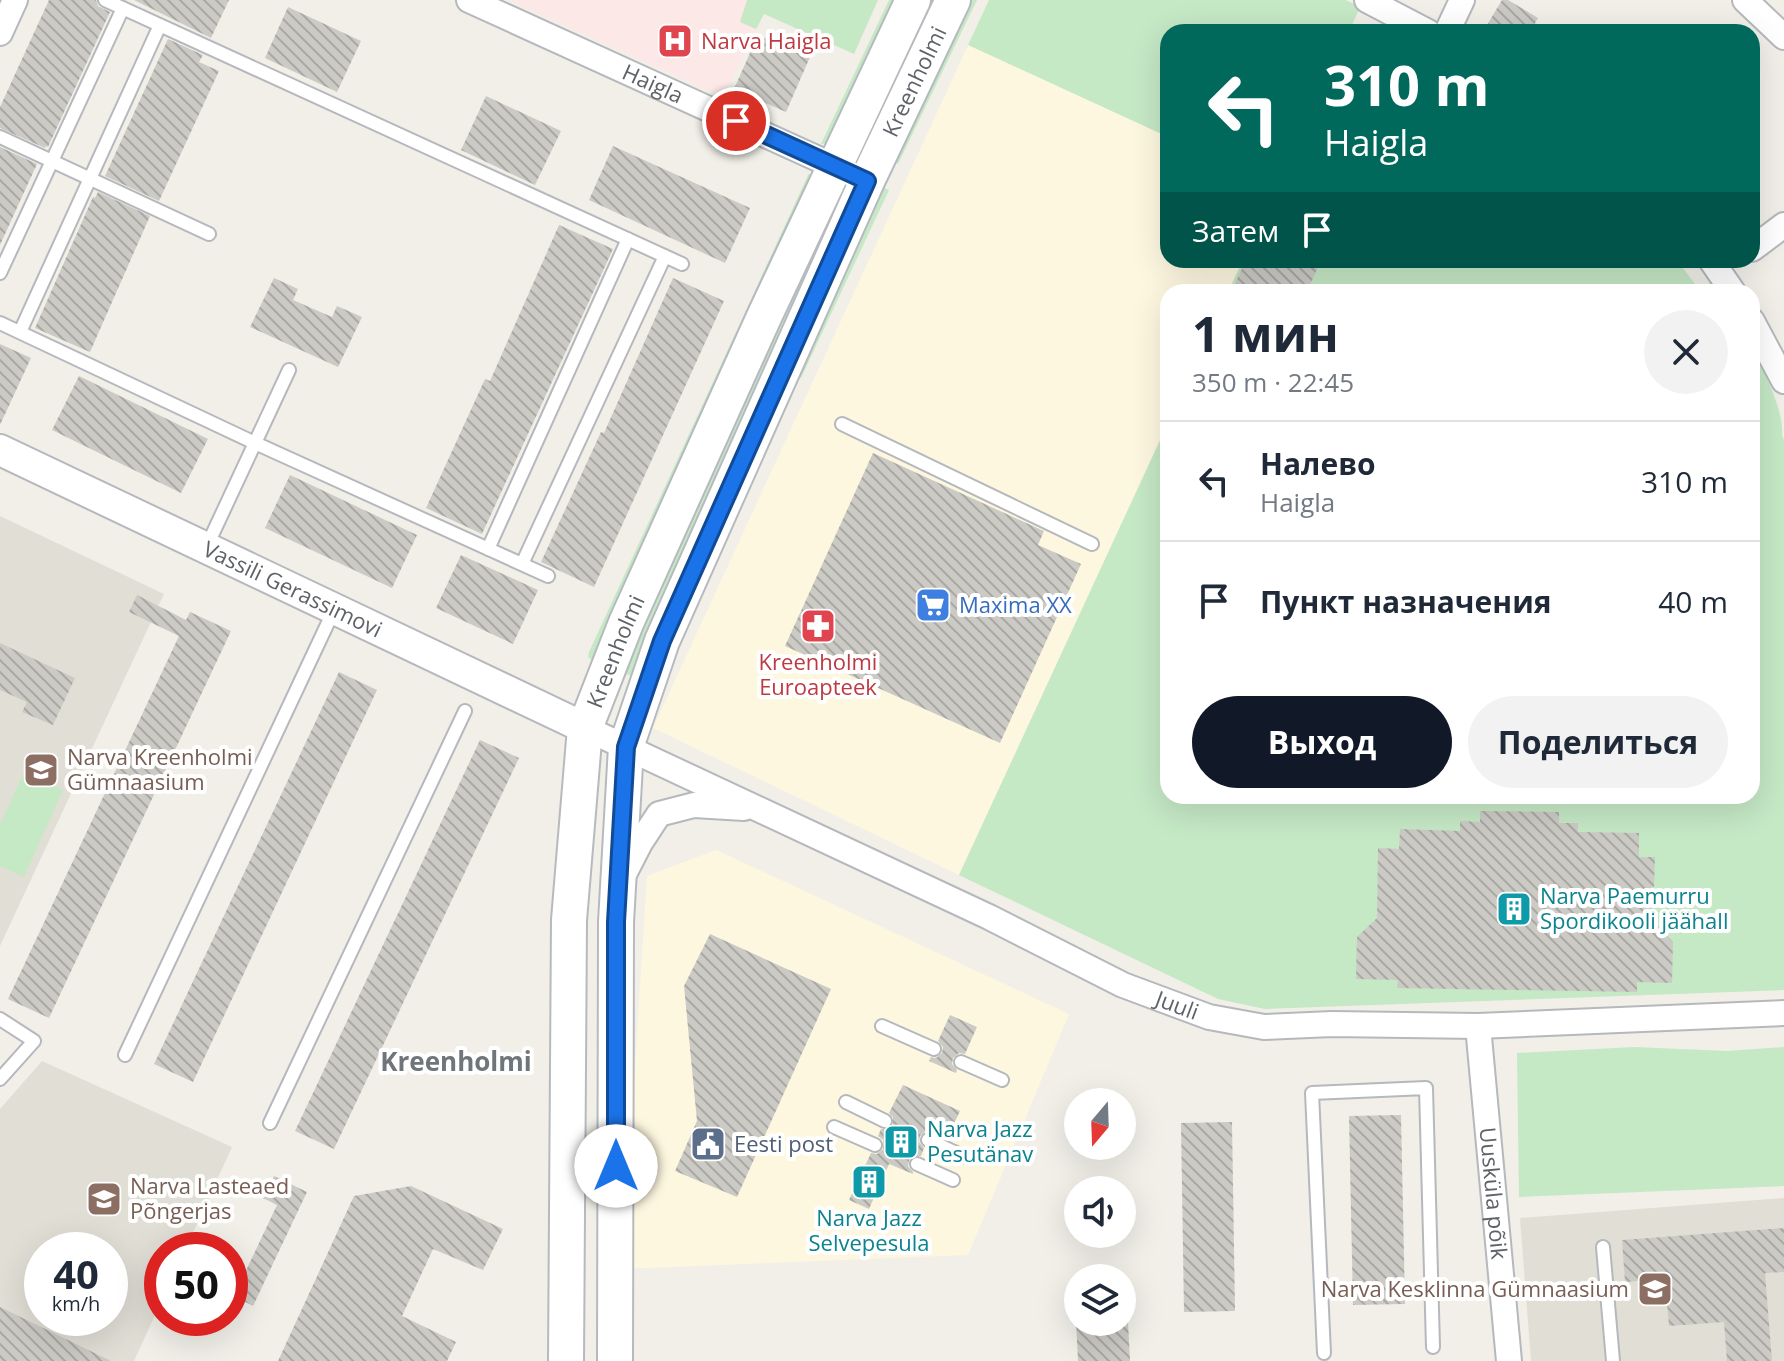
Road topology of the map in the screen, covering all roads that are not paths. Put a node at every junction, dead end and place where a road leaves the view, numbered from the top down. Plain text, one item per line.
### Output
1 (15, 0) edge
2 (105, 0) edge
3 (469, 0) edge
4 (913, 0) edge
5 (953, 0) edge
6 (1367, 0) edge
7 (1462, 0) edge
8 (1745, 0) edge
9 (123, 8) junction
10 (1413, 24) edge
11 (1451, 24) edge
12 (160, 25) junction
13 (0, 33) edge
14 (1784, 37) edge
15 (0, 137) edge
16 (52, 161) junction
17 (835, 166) junction
18 (90, 179) junction
19 (867, 181) junction
20 (1784, 225) edge
21 (209, 234) dead end
22 (628, 239) junction
23 (1760, 243) edge
24 (665, 256) junction
25 (682, 264) dead end
26 (0, 273) edge
27 (0, 323) edge
28 (20, 332) junction
29 (1760, 336) edge
30 (289, 370) dead end
31 (1784, 381) edge
32 (842, 424) dead end
33 (255, 443) junction
34 (0, 450) edge
35 (1092, 544) dead end
36 (206, 549) junction
37 (488, 549) junction
38 (522, 564) junction
39 (548, 576) dead end
40 (334, 610) junction
41 (465, 711) dead end
42 (585, 728) junction
43 (626, 747) junction
44 (758, 809) junction
45 (618, 885) junction
46 (1784, 1013) edge
47 (0, 1019) edge
48 (882, 1026) dead end
49 (1478, 1026) junction
50 (934, 1049) dead end
51 (125, 1055) dead end
52 (961, 1062) dead end
53 (0, 1079) edge
54 (1002, 1080) dead end
55 (846, 1102) dead end
56 (885, 1121) dead end
57 (270, 1123) dead end
58 (834, 1127) dead end
59 (928, 1140) dead end
60 (875, 1145) dead end
61 (965, 1157) dead end
62 (917, 1164) dead end
63 (953, 1180) dead end
64 (1603, 1247) dead end
65 (567, 1257) junction
66 (615, 1257) junction
67 (1433, 1347) dead end
68 (1324, 1353) dead end
69 (566, 1361) edge
70 (615, 1361) edge
71 (1509, 1361) edge
72 (1613, 1361) edge

1 - 13 street
2 - 9 lane
3 - 17 street, Haigla
4 - 17 main road, Kreenholmi
5 - 19 main road, Kreenholmi
6 - 10 street
7 - 11 street
8 - 14 street
9 - 12 lane
9 - 16 lane
12 - 18 lane
12 - 22 lane
15 - 16 lane
16 - 18 lane
16 - 26 lane
17 - 19 street, Haigla
17 - 42 main road, Kreenholmi
18 - 21 lane
18 - 28 lane
19 - 43 main road, Kreenholmi
20 - 23 street
22 - 24 lane
22 - 37 lane
24 - 25 lane
24 - 38 lane
27 - 28 lane
28 - 33 lane
29 - 31 street
30 - 33 lane
32 - 35 lane
33 - 36 lane
33 - 37 lane
34 - 36 street, Vassili Gerassimovi
36 - 40 street, Vassili Gerassimovi
37 - 38 lane
38 - 39 lane
40 - 42 street, Vassili Gerassimovi
40 - 51 lane
41 - 57 lane
42 - 43 street, Juuli
42 - 65 main road, Kreenholmi
43 - 44 street, Juuli
43 - 45 main road, Kreenholmi
44 - 45 street
44 - 49 street, Juuli
45 - 66 main road, Kreenholmi
46 - 49 street, Juuli
47 - 53 lane
48 - 50 lane
49 - 71 street, Uusküla põik
52 - 54 lane
55 - 56 lane
58 - 60 lane
59 - 61 lane
62 - 63 lane
64 - 72 lane
65 - 66 main road
65 - 69 main road, Kreenholmi
66 - 70 main road, Kreenholmi
67 - 68 lane

